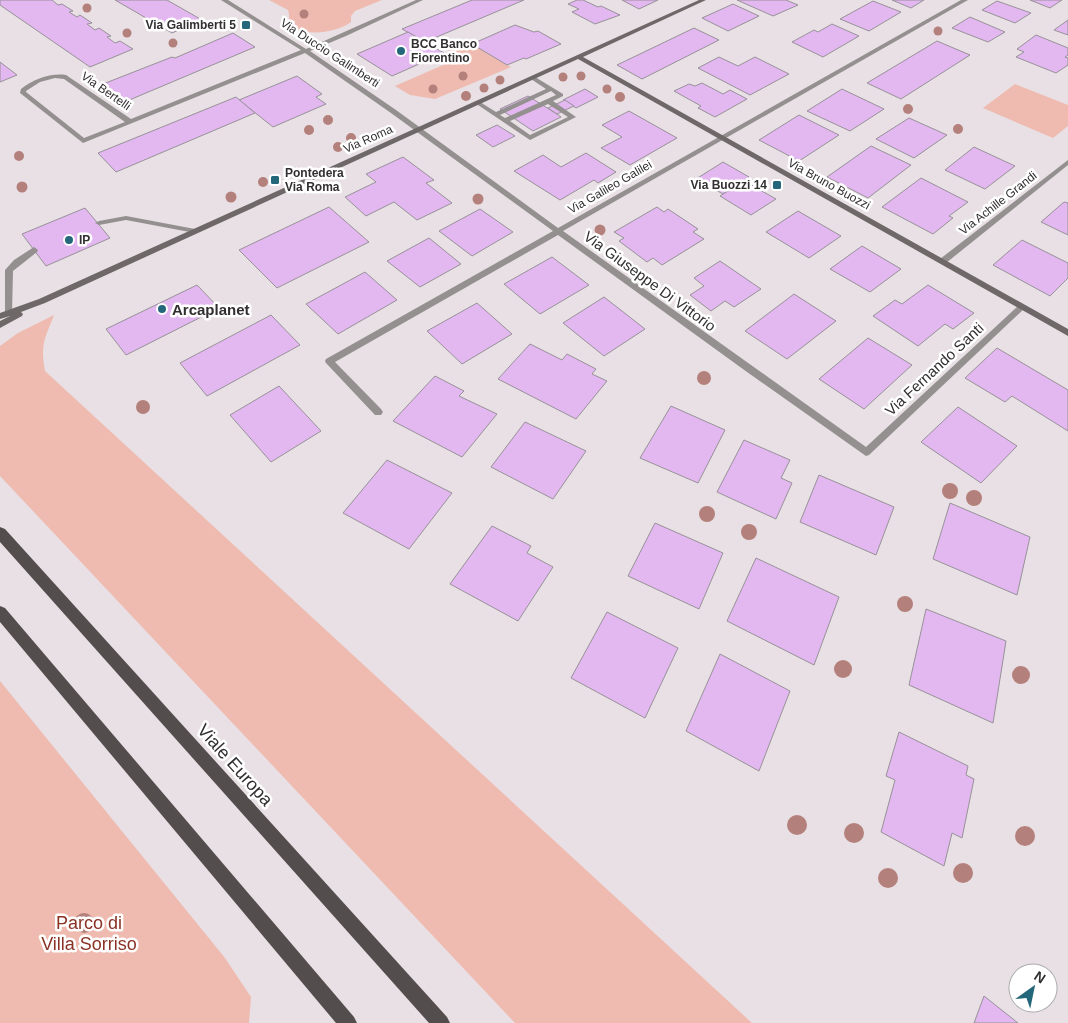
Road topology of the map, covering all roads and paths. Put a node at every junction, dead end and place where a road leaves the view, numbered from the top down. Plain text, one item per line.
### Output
1 (224, 0) edge
2 (420, 0) edge
3 (703, 0) edge
4 (965, 0) edge
5 (306, 50) junction
6 (578, 57) junction
7 (533, 78) junction
8 (551, 89) junction
9 (548, 101) junction
10 (478, 103) junction
11 (495, 115) junction
12 (505, 121) junction
13 (130, 122) junction
14 (420, 129) junction
15 (722, 138) junction
16 (1068, 162) edge
17 (99, 223) dead end
18 (195, 231) junction
19 (558, 231) junction
20 (34, 250) dead end
21 (943, 261) junction
22 (42, 301) junction
23 (1022, 307) junction
24 (4, 314) edge
25 (0, 325) edge
26 (1068, 333) edge
27 (378, 412) dead end
28 (866, 452) joint
29 (0, 533) edge
30 (0, 612) edge
31 (340, 1020) edge
32 (441, 1023) edge

1 - 5 street, Via Duccio Galimberti
2 - 5 street, Via Bertelli
3 - 6 street, Via Roma
4 - 15 street, Via Galileo Galilei
5 - 13 street, Via Bertelli
5 - 14 street, Via Duccio Galimberti
6 - 7 street, Via Roma
6 - 15 street, Via Bruno Buozzi
7 - 8 street
7 - 10 street, Via Roma
8 - 9 street
8 - 11 street
9 - 12 street
9 - 12 street
10 - 11 street
10 - 14 street, Via Roma
11 - 12 street
13 - 13 street, Via Bertelli
14 - 18 street, Via Roma
14 - 19 street, Via Giuseppe Di Vittorio
15 - 19 street, Via Galileo Galilei
15 - 21 street, Via Bruno Buozzi
16 - 21 street, Via Achille Grandi
17 - 18 street
18 - 22 street, Via Roma
19 - 27 street, Via Galileo Galilei
19 - 28 street, Via Giuseppe Di Vittorio
20 - 24 street
21 - 23 street, Via Bruno Buozzi
22 - 24 street, Via Roma
22 - 25 street, Via Roma
23 - 26 street, Via Bruno Buozzi
23 - 28 street, Via Fernando Santi
29 - 32 main road, Viale Europa
30 - 31 main road

